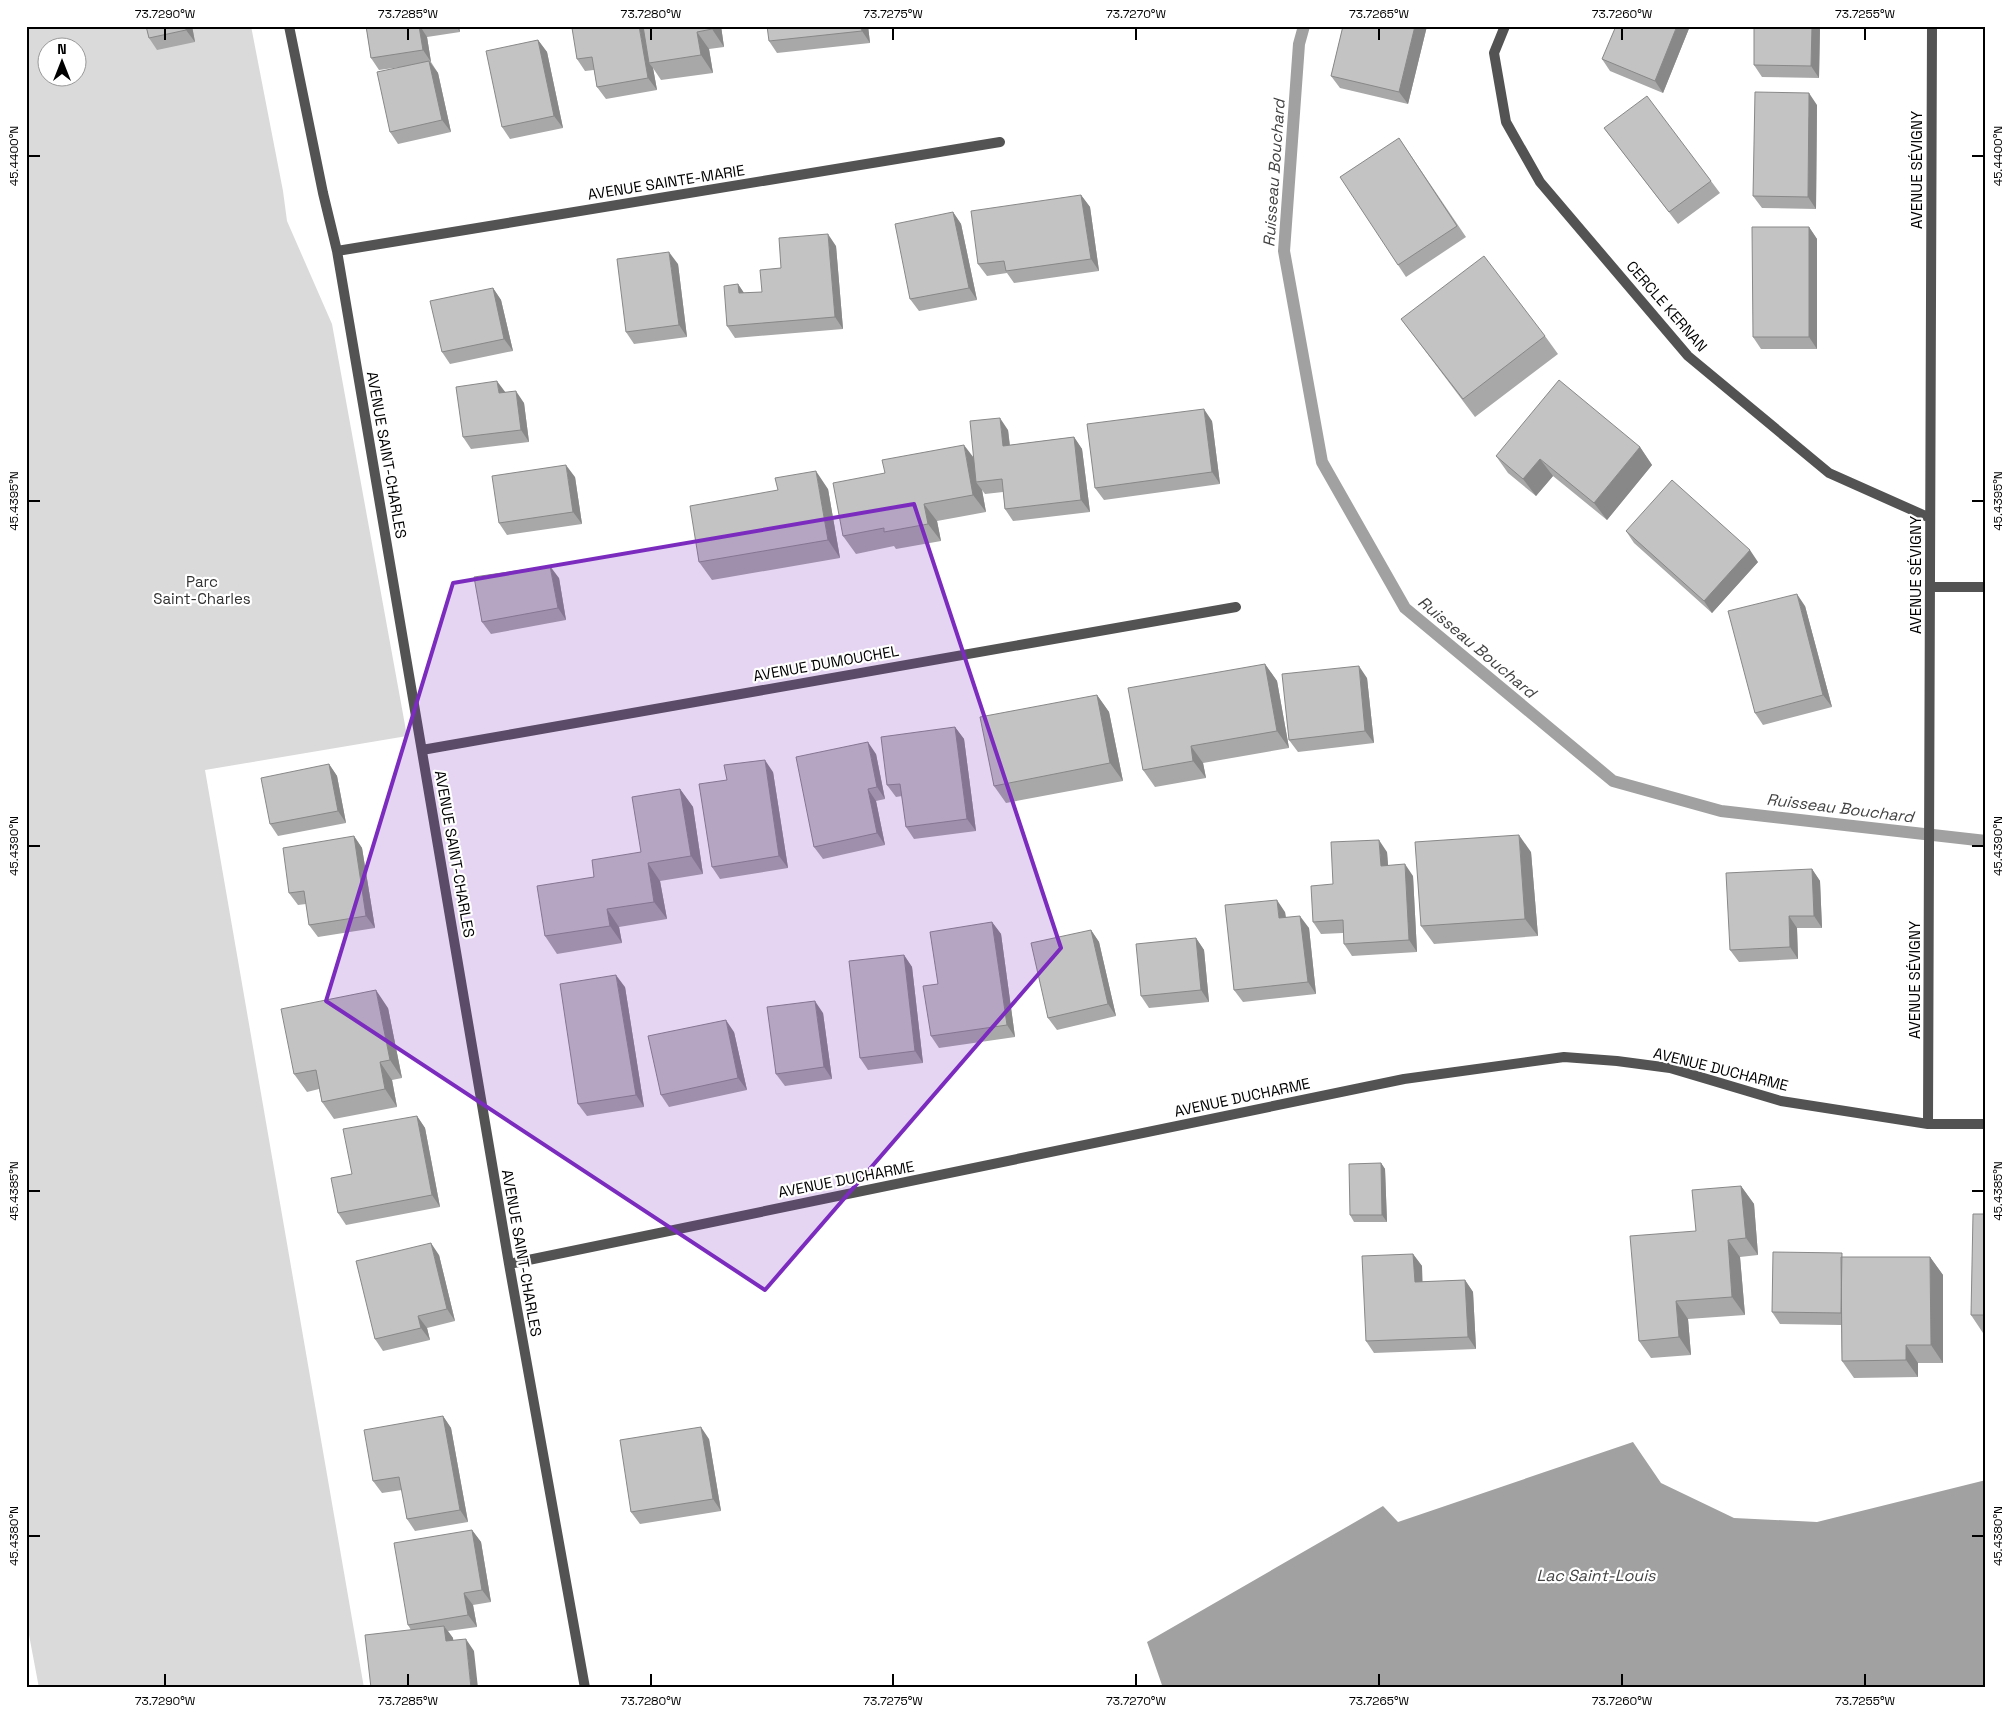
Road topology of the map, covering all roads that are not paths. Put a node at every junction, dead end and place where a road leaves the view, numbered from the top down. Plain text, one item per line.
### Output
1 (289, 26) edge
2 (1505, 26) edge
3 (1932, 26) edge
4 (1000, 142) dead end
5 (337, 251) junction
6 (1930, 518) junction
7 (1930, 587) junction
8 (1986, 587) edge
9 (1236, 607) dead end
10 (422, 750) junction
11 (1928, 1124) junction
12 (1986, 1124) edge
13 (509, 1264) junction
14 (584, 1688) edge

1 - 5 street, AVENUE SAINT-CHARLES
2 - 6 street, CERCLE KERNAN
3 - 6 street, AVENUE SÉVIGNY
4 - 5 street, AVENUE SAINTE-MARIE
5 - 10 street, AVENUE SAINT-CHARLES
6 - 7 street, AVENUE SÉVIGNY
7 - 8 street
7 - 11 street, AVENUE SÉVIGNY
9 - 10 street, AVENUE DUMOUCHEL
10 - 13 street, AVENUE SAINT-CHARLES
11 - 12 street, AVENUE DUCHARME
11 - 13 street, AVENUE DUCHARME
13 - 14 street, AVENUE SAINT-CHARLES

